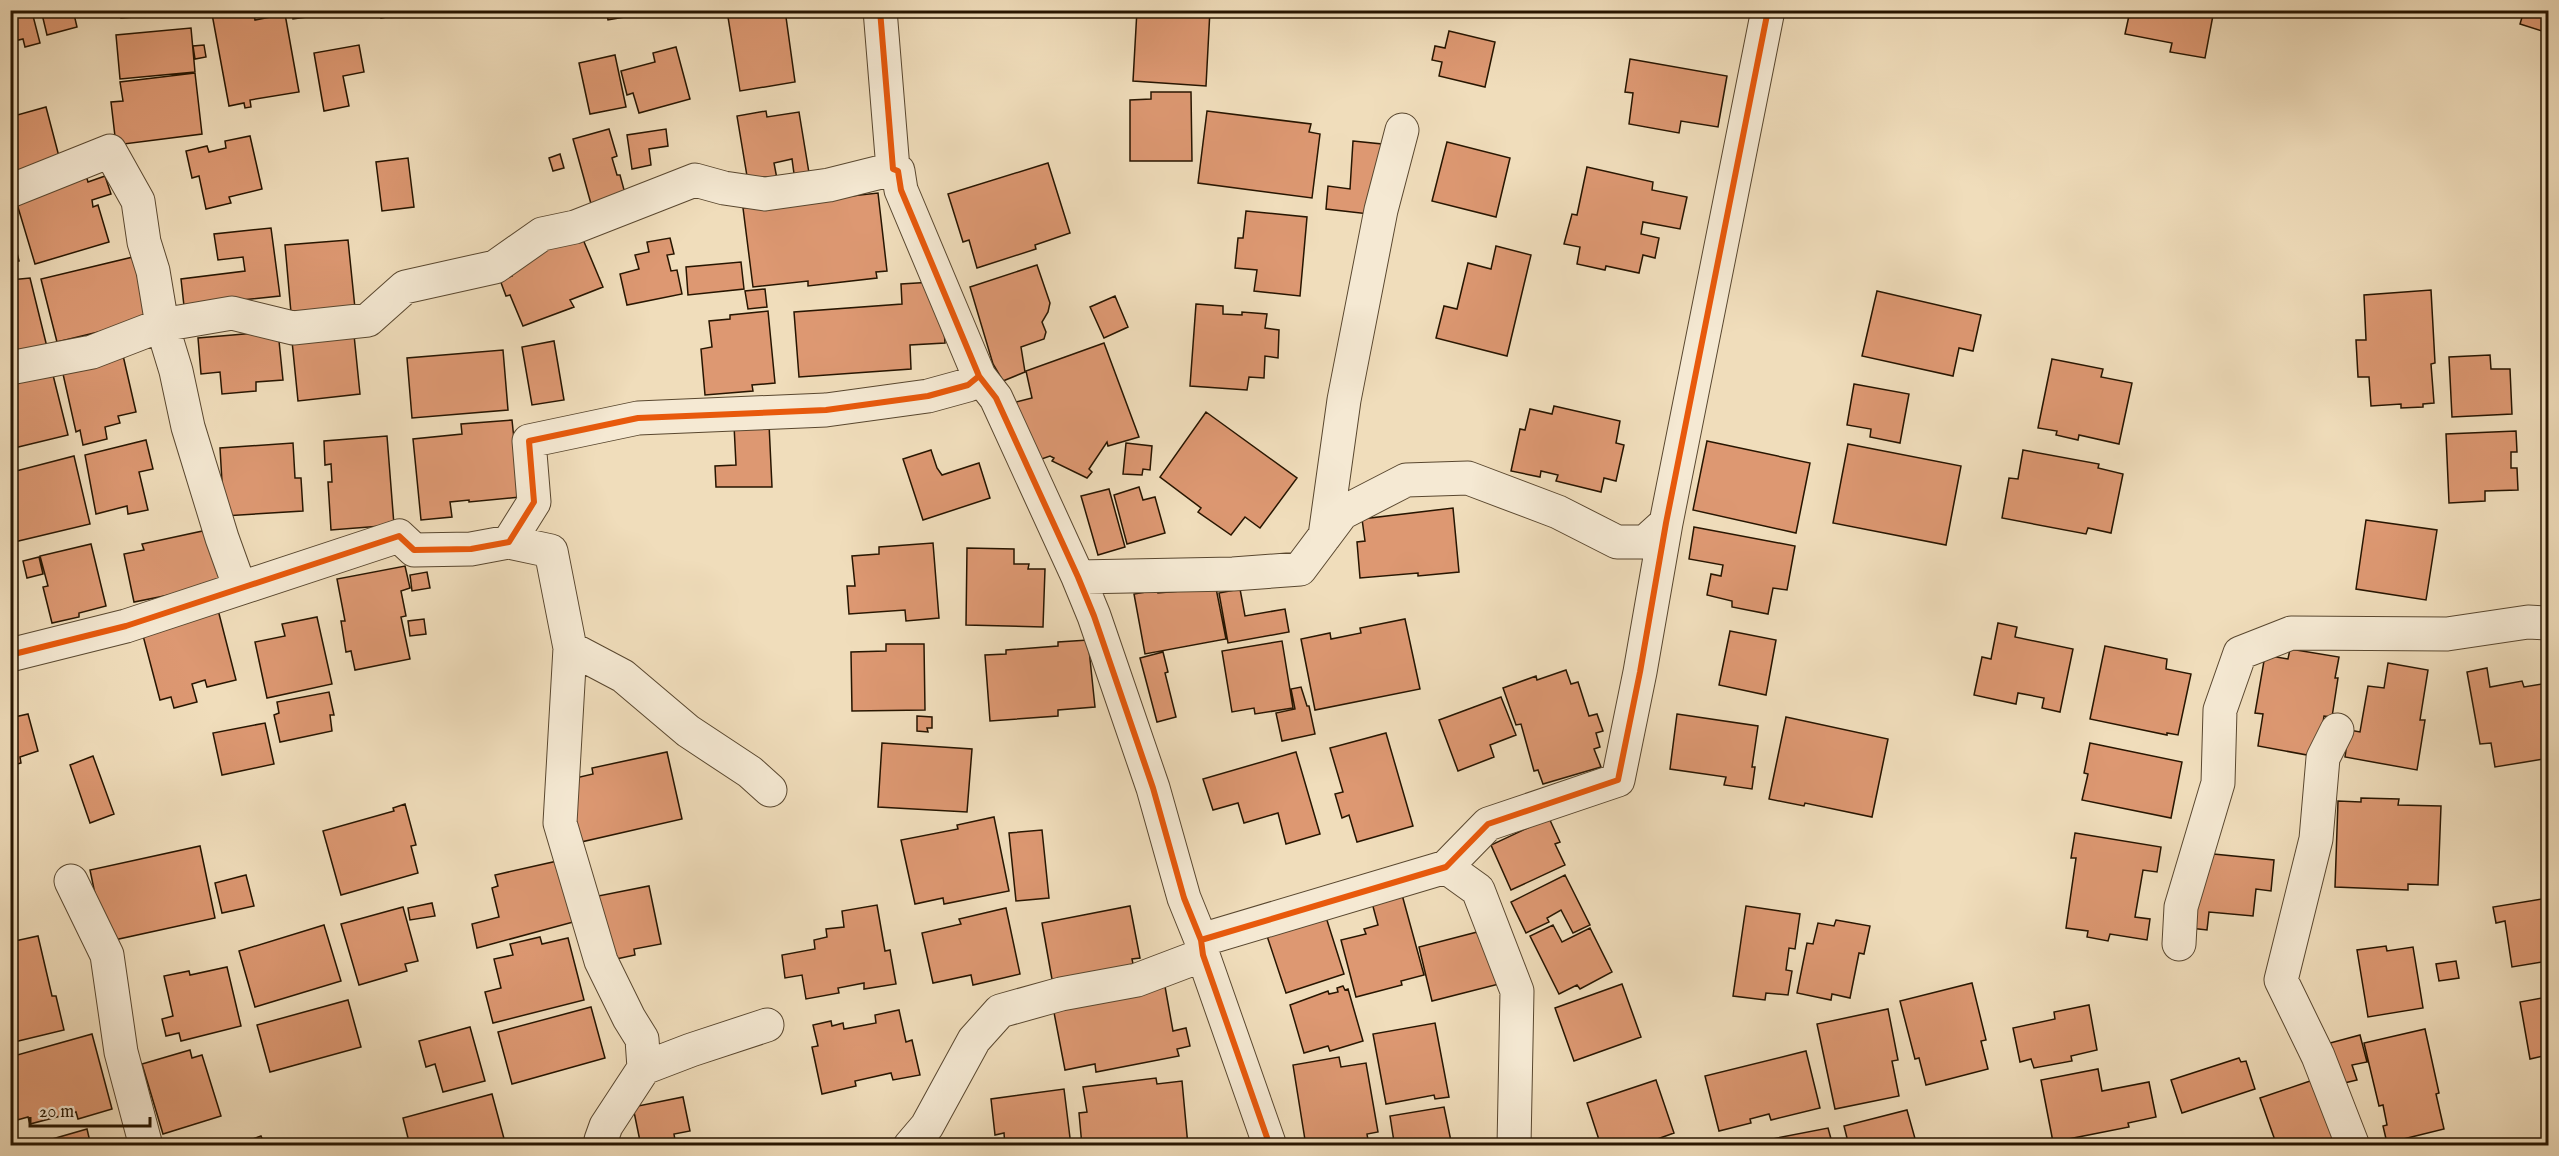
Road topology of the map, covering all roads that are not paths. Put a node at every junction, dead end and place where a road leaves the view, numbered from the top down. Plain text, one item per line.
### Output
1 (880, 10) edge
2 (1768, 10) edge
3 (1402, 130) dead end
4 (893, 169) junction
5 (10, 191) edge
6 (162, 324) junction
7 (10, 368) edge
8 (979, 376) junction
9 (1666, 523) junction
10 (1324, 536) junction
11 (509, 542) junction
12 (1078, 577) junction
13 (240, 588) junction
14 (2548, 623) edge
15 (570, 648) junction
16 (10, 655) edge
17 (2337, 730) dead end
18 (770, 790) dead end
19 (1446, 867) junction
20 (71, 881) dead end
21 (2179, 944) dead end
22 (1202, 947) junction
23 (766, 1025) dead end
24 (644, 1068) junction
25 (146, 1146) edge
26 (604, 1146) edge
27 (910, 1146) edge
28 (1270, 1146) edge
29 (1514, 1146) edge
30 (2353, 1146) edge

1 - 4 street
2 - 9 street
3 - 10 street
4 - 6 street
4 - 8 street
5 - 6 street
6 - 7 street
6 - 13 street
8 - 11 street
8 - 12 street
9 - 10 street
9 - 19 street
10 - 12 street
11 - 13 street
11 - 15 street
12 - 22 street
13 - 16 street
14 - 21 street
15 - 18 street
15 - 24 street
17 - 30 street
19 - 22 street
19 - 29 street
20 - 25 street
22 - 27 street
22 - 28 street
23 - 24 street
24 - 26 street

